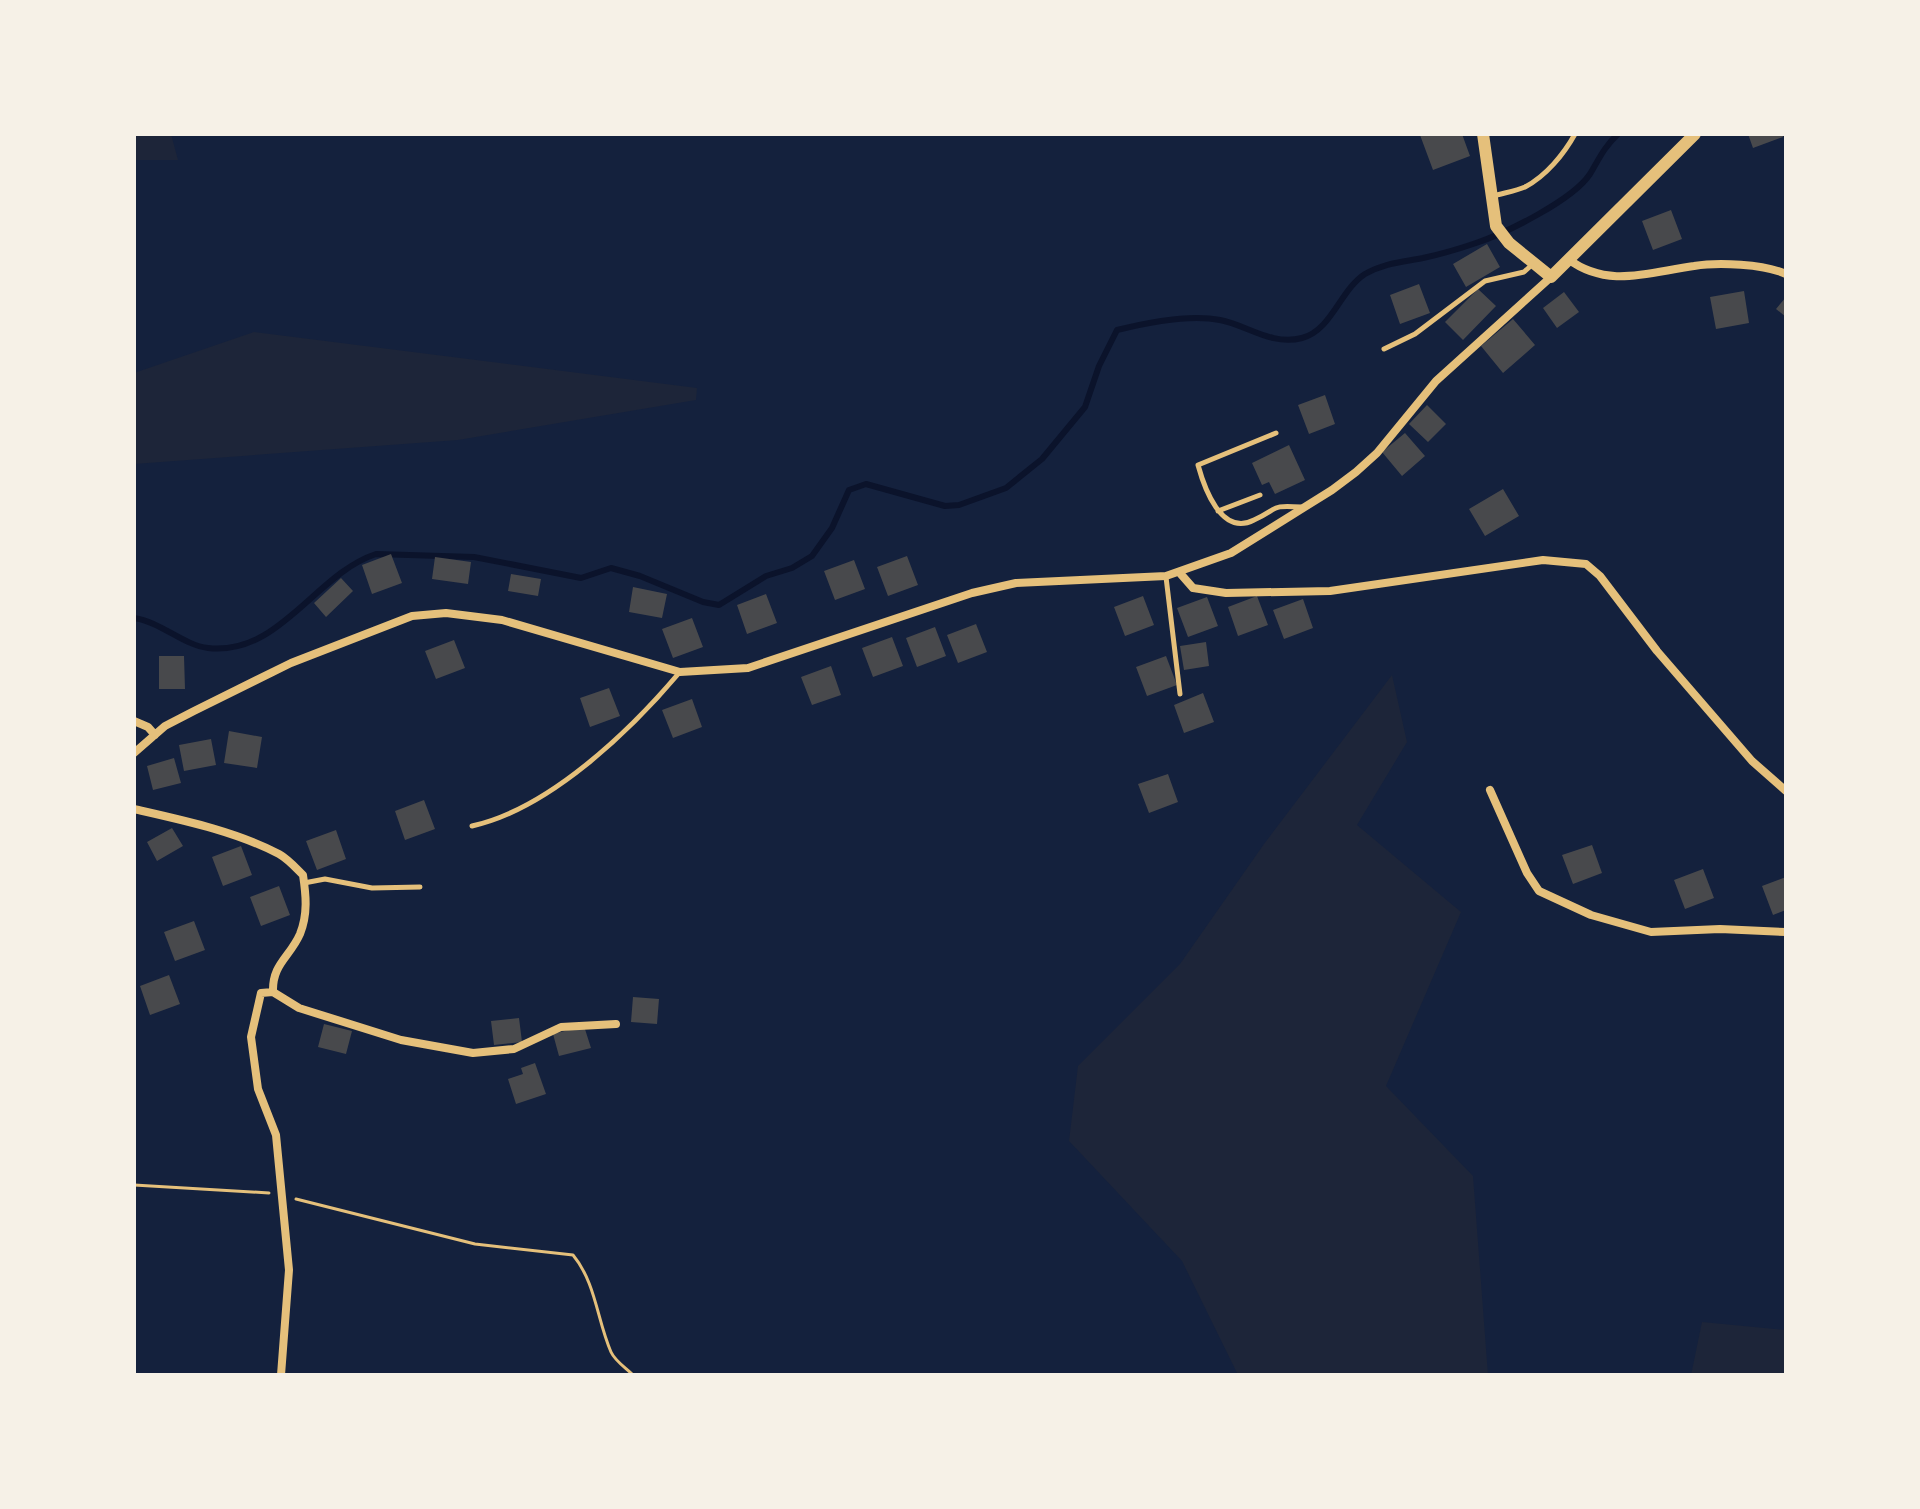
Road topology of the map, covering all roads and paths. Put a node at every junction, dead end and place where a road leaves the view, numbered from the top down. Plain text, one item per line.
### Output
1 (1483, 134) edge
2 (1575, 134) edge
3 (1695, 134) edge
4 (1492, 197) junction
5 (1568, 259) junction
6 (1535, 263) junction
7 (1786, 274) edge
8 (1551, 277) junction
9 (1384, 349) dead end
10 (1276, 433) dead end
11 (1260, 495) dead end
12 (1302, 508) junction
13 (1218, 511) junction
14 (1179, 572) junction
15 (1166, 576) junction
16 (680, 672) junction
17 (1180, 694) dead end
18 (134, 721) edge
19 (155, 735) junction
20 (134, 753) edge
21 (1490, 790) dead end
22 (1786, 791) edge
23 (134, 809) edge
24 (472, 826) dead end
25 (304, 883) junction
26 (420, 887) dead end
27 (1786, 932) edge
28 (273, 992) junction
29 (616, 1024) dead end
30 (134, 1185) edge
31 (283, 1196) junction
32 (281, 1375) edge
33 (633, 1375) edge

1 - 4 street
2 - 4 lane
3 - 5 street
4 - 6 street
5 - 7 street
5 - 8 street
6 - 8 street
6 - 9 lane
8 - 12 street
10 - 13 lane
11 - 13 lane
12 - 13 lane
12 - 14 street
14 - 15 street
14 - 22 street
15 - 16 street
15 - 17 lane
16 - 19 street
16 - 24 lane
18 - 19 street
19 - 20 street
21 - 27 street
23 - 25 street
25 - 26 lane
25 - 28 street
28 - 29 street
28 - 31 street
30 - 31 path
31 - 32 street
31 - 33 path

